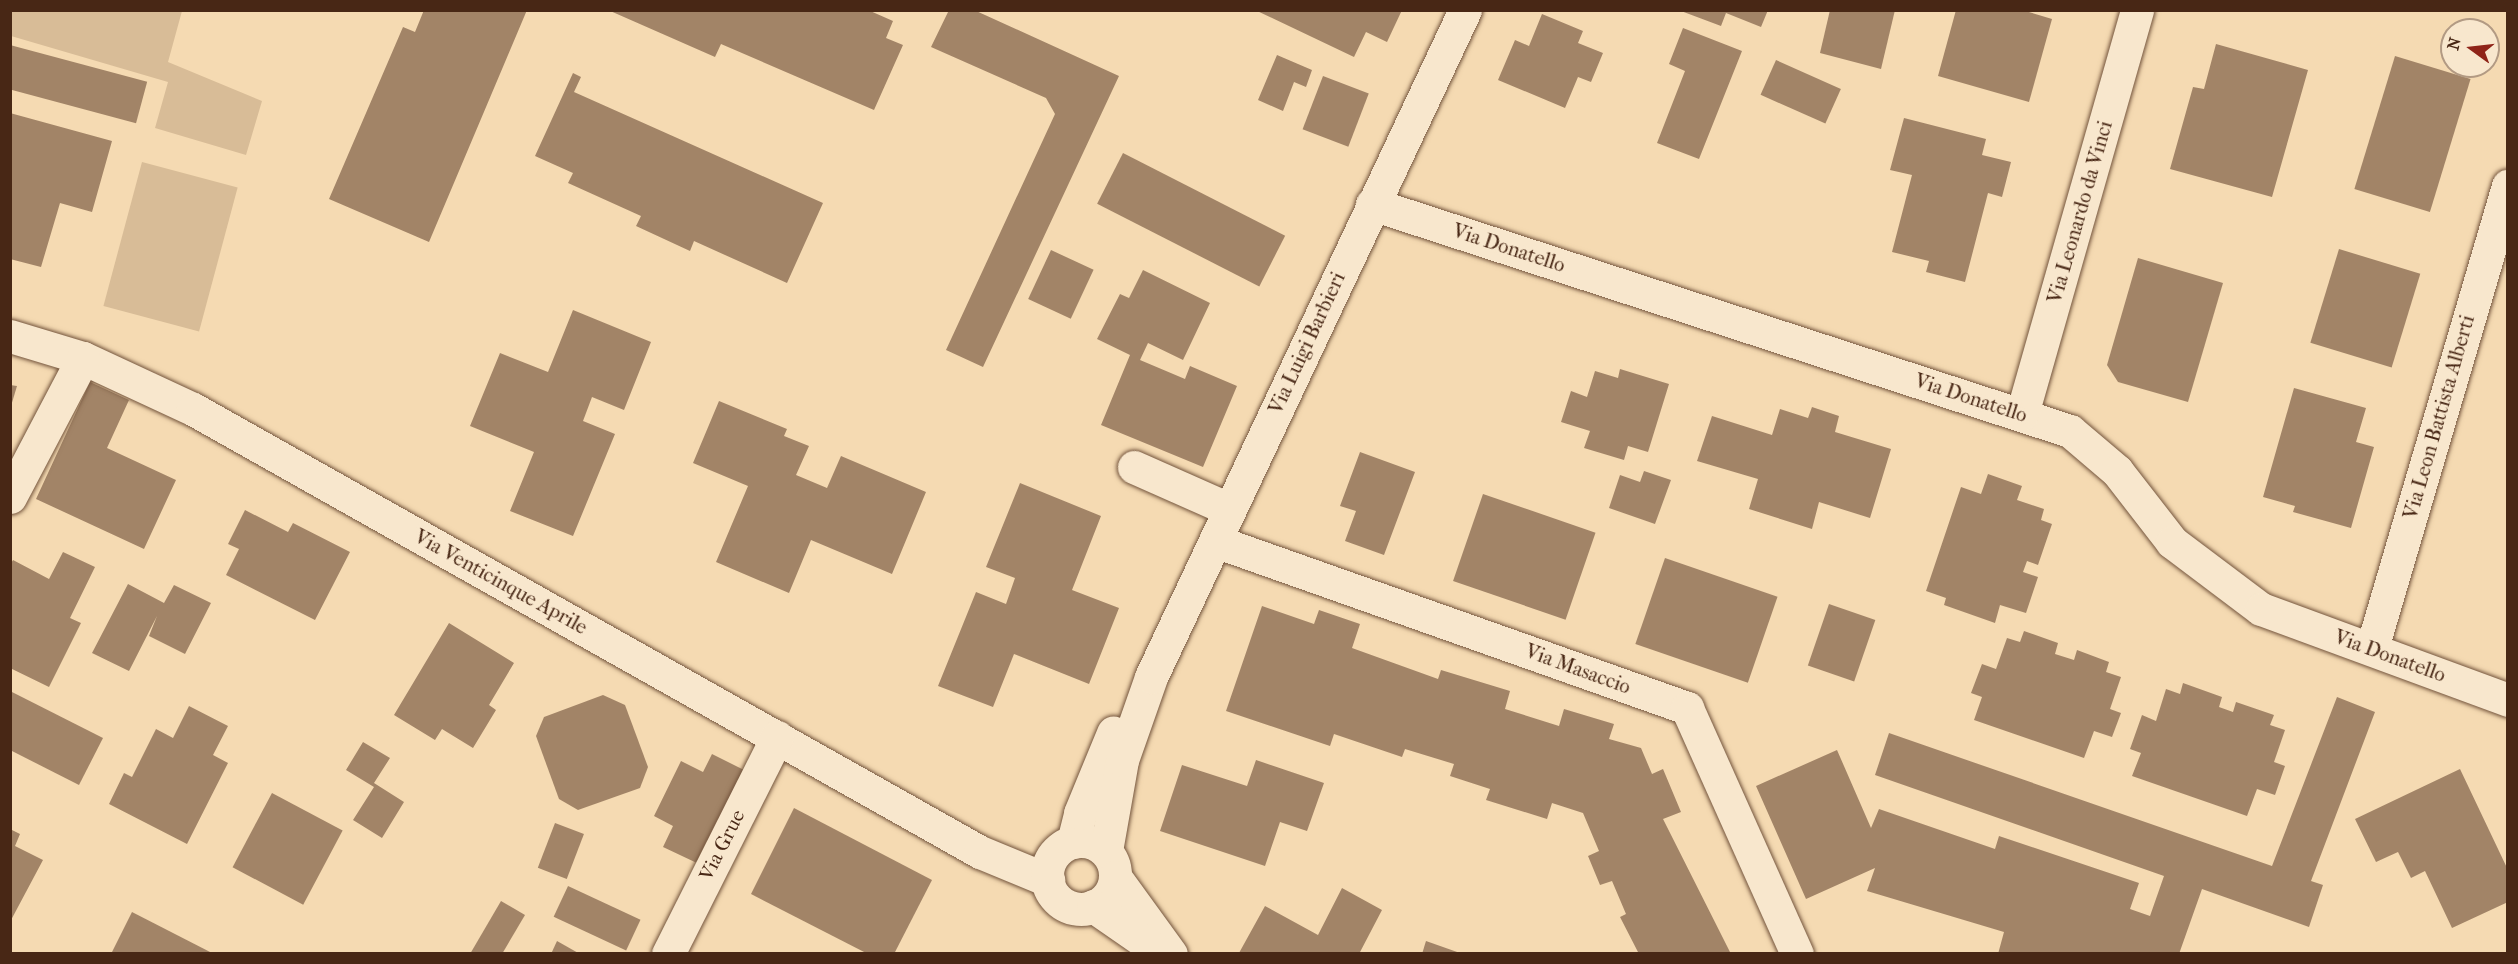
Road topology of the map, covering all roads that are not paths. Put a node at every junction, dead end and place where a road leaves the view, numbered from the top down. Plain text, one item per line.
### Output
1 (1465, 10) edge
2 (2137, 10) edge
3 (2508, 186) edge
4 (1372, 204) junction
5 (2502, 227) edge
6 (10, 336) edge
7 (83, 357) junction
8 (2022, 414) junction
9 (1134, 467) dead end
10 (10, 497) edge
11 (1229, 509) junction
12 (1215, 541) junction
13 (2372, 648) junction
14 (1151, 677) junction
15 (2508, 700) edge
16 (777, 737) junction
17 (1058, 859) junction
18 (1111, 864) junction
19 (1093, 906) junction
20 (668, 954) edge
21 (1162, 954) edge
22 (1171, 954) edge
23 (1797, 954) edge

1 - 4 street, Via Luigi Barbieri
2 - 8 street, Via Leonardo da Vinci
3 - 5 street, Via Leon Battista Alberti
4 - 8 street, Via Donatello
4 - 11 street, Via Luigi Barbieri
5 - 13 street, Via Leon Battista Alberti
6 - 7 street, Via Venticinque Aprile
7 - 10 street
7 - 16 street, Via Venticinque Aprile
8 - 13 street, Via Donatello
9 - 11 street
11 - 12 street, Via Luigi Barbieri
12 - 14 street, Via Luigi Barbieri
12 - 23 street, Via Masaccio
13 - 15 street, Via Donatello
14 - 17 street, Via Luigi Barbieri
14 - 18 street, Via Luigi Barbieri
16 - 17 street, Via Venticinque Aprile
16 - 20 street, Via Grue
17 - 18 street
17 - 19 street
18 - 19 street
18 - 22 street
19 - 21 street

